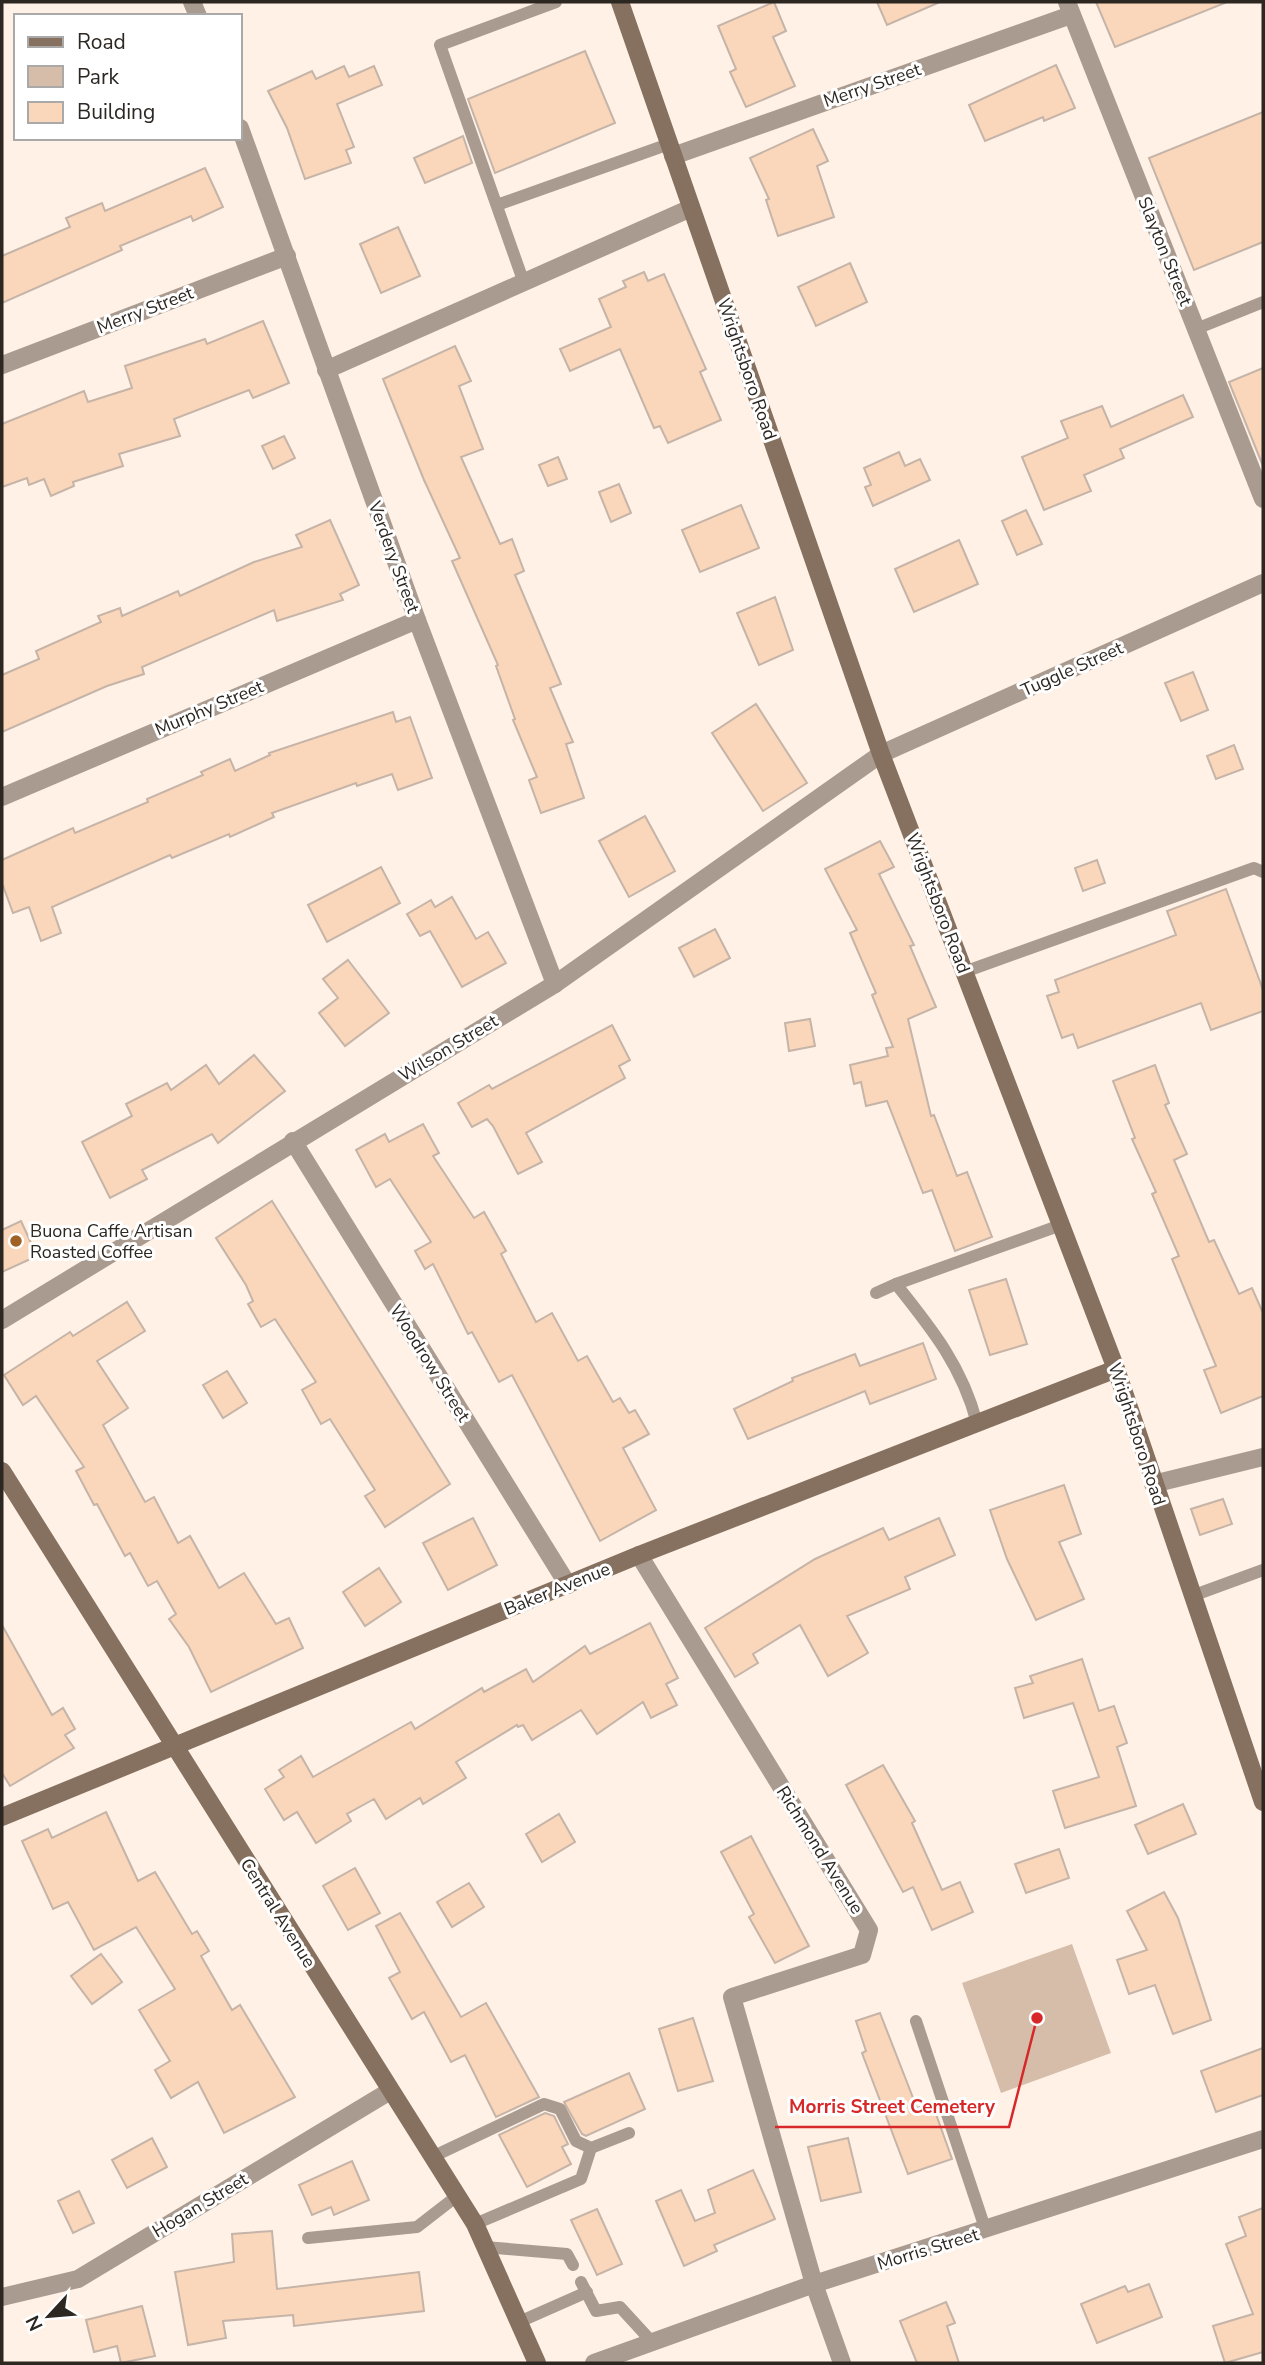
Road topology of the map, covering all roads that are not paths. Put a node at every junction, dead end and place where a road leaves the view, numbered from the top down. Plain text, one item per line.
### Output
1 (556, 2) edge
2 (620, 2) edge
3 (1069, 8) edge
4 (242, 133) edge
5 (671, 150) junction
6 (497, 205) junction
7 (691, 208) junction
8 (287, 256) junction
9 (524, 283) junction
10 (1263, 302) edge
11 (1196, 329) junction
12 (2, 365) edge
13 (326, 370) junction
14 (1263, 499) edge
15 (1263, 583) edge
16 (417, 620) junction
17 (881, 754) junction
18 (2, 797) edge
19 (1263, 872) edge
20 (964, 971) junction
21 (555, 984) junction
22 (293, 1141) junction
23 (1061, 1225) junction
24 (896, 1284) junction
25 (876, 1293) dead end
26 (2, 1320) edge
27 (1116, 1369) junction
28 (977, 1423) junction
29 (1263, 1457) edge
30 (2, 1471) edge
31 (1153, 1484) junction
32 (639, 1555) junction
33 (1263, 1570) edge
34 (568, 1585) junction
35 (1192, 1596) junction
36 (174, 1744) junction
37 (1263, 1802) edge
38 (2, 1818) edge
39 (916, 2021) dead end
40 (390, 2091) junction
41 (629, 2133) dead end
42 (1263, 2139) edge
43 (591, 2148) junction
44 (432, 2157) junction
45 (457, 2196) junction
46 (475, 2224) junction
47 (986, 2231) junction
48 (308, 2238) dead end
49 (485, 2247) junction
50 (573, 2265) dead end
51 (814, 2284) junction
52 (2, 2297) edge
53 (519, 2322) junction
54 (653, 2343) junction
55 (537, 2363) edge
56 (594, 2363) edge
57 (842, 2363) edge

1 - 6 lane
2 - 5 main road, Wrightsboro Road
3 - 5 street, Merry Street
3 - 11 street, Slayton Street
4 - 8 street, Verdery Street
5 - 6 lane
5 - 7 main road, Wrightsboro Road
6 - 9 lane
7 - 9 street
7 - 17 main road, Wrightsboro Road
8 - 12 street, Merry Street
8 - 13 street, Verdery Street
9 - 13 street
10 - 11 lane
11 - 14 street, Slayton Street
13 - 16 street, Verdery Street
15 - 17 street, Tuggle Street
16 - 18 street, Murphy Street
16 - 21 street, Verdery Street
17 - 20 main road, Wrightsboro Road
17 - 21 street, Wilson Street
19 - 20 lane
20 - 23 main road, Wrightsboro Road
21 - 22 street, Wilson Street
22 - 26 street, Wilson Street
22 - 34 street, Woodrow Street
23 - 24 lane
23 - 27 main road, Wrightsboro Road
24 - 25 lane
24 - 28 lane
27 - 28 main road, Baker Avenue
27 - 31 main road, Wrightsboro Road
28 - 32 main road, Baker Avenue
29 - 31 street
30 - 36 main road, Central Avenue
31 - 35 main road, Wrightsboro Road
32 - 34 main road, Baker Avenue
32 - 51 street, Richmond Avenue
33 - 35 lane
34 - 36 main road, Baker Avenue
35 - 37 main road, Wrightsboro Road
36 - 38 main road, Baker Avenue
36 - 40 main road, Central Avenue
39 - 47 lane
40 - 44 main road, Central Avenue
40 - 52 street, Hogan Street
41 - 43 lane
42 - 47 street, Morris Street
43 - 44 lane
43 - 46 lane
44 - 45 main road, Central Avenue
45 - 46 main road, Central Avenue
45 - 48 lane
46 - 49 main road, Central Avenue
47 - 51 street, Morris Street
49 - 50 lane
49 - 53 main road, Central Avenue
51 - 54 street, Morris Street
51 - 57 street, Richmond Avenue
53 - 54 lane
53 - 55 main road, Central Avenue
54 - 56 street, Morris Street

